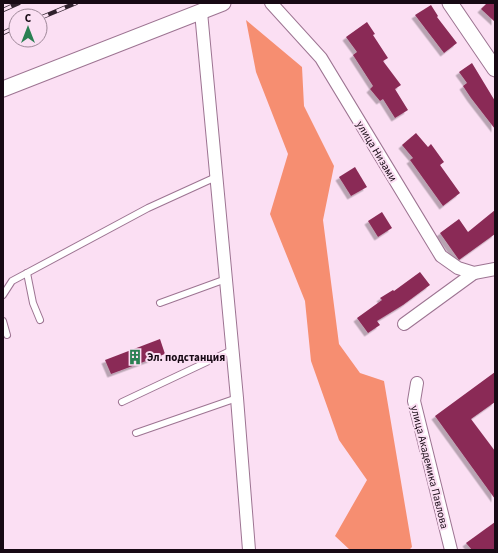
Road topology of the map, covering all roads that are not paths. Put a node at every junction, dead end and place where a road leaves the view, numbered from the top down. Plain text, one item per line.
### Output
1 (223, 3) edge
2 (271, 3) edge
3 (450, 3) edge
4 (201, 12) junction
5 (495, 69) edge
6 (3, 89) edge
7 (216, 177) junction
8 (495, 269) edge
9 (474, 273) junction
10 (27, 274) junction
11 (226, 279) junction
12 (3, 294) edge
13 (160, 303) dead end
14 (40, 320) dead end
15 (3, 321) edge
16 (404, 324) dead end
17 (7, 335) dead end
18 (232, 350) junction
19 (417, 383) dead end
20 (237, 398) junction
21 (122, 402) dead end
22 (136, 433) dead end
23 (249, 550) edge
24 (451, 550) edge

1 - 4 street
2 - 9 street, улица Низами
3 - 5 street
4 - 6 street
4 - 7 street
7 - 10 lane
7 - 11 street
8 - 9 street
9 - 16 street
10 - 12 lane
10 - 14 lane
11 - 13 lane
11 - 18 street
15 - 17 lane
18 - 20 street
18 - 21 lane
19 - 24 street, улица Академика Павлова
20 - 22 lane
20 - 23 street

